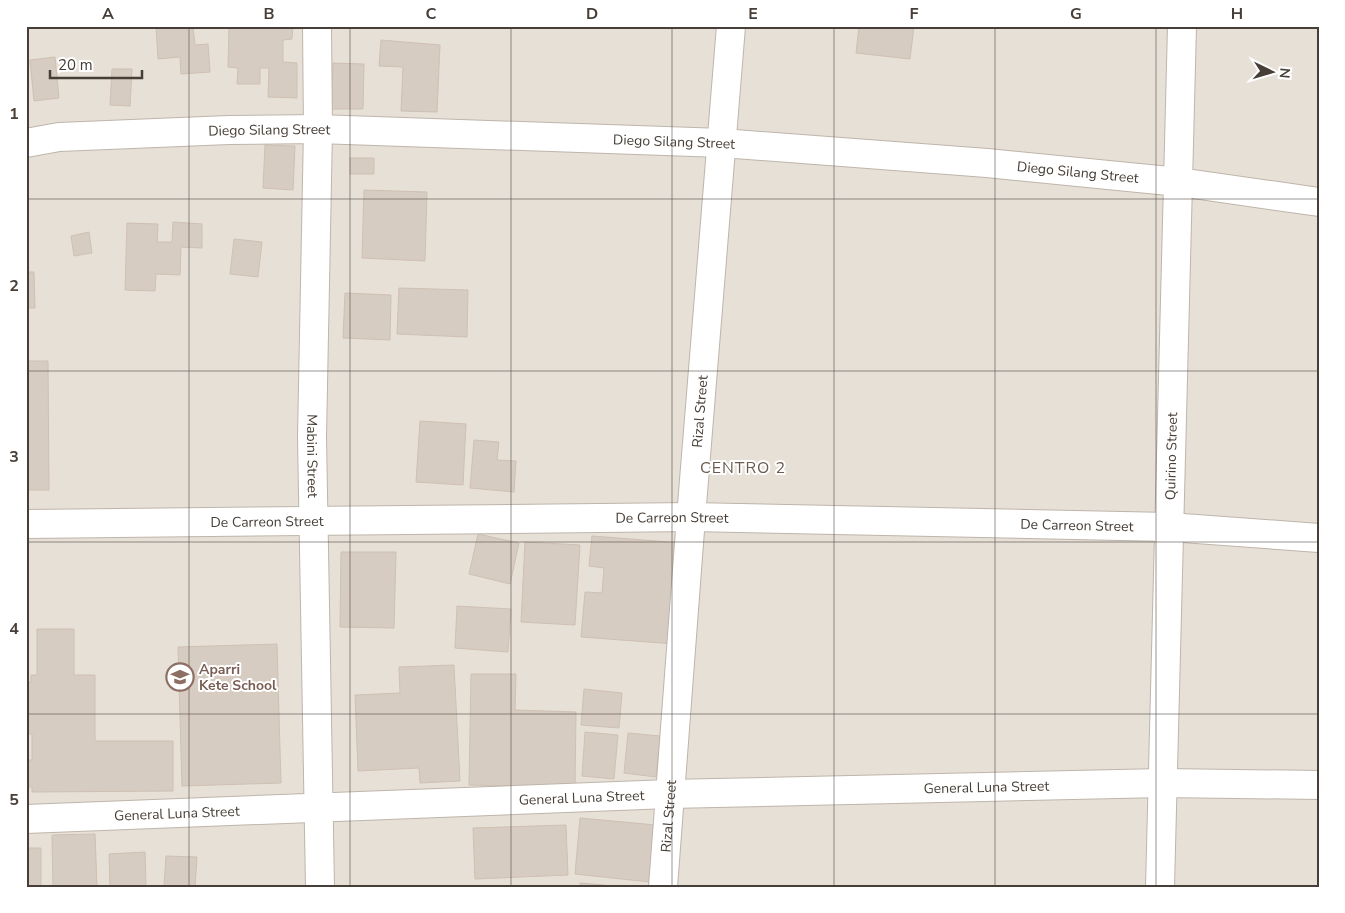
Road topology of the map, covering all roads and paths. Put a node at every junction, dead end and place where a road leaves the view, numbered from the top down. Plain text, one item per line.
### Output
1 (317, 26) edge
2 (731, 26) edge
3 (1182, 26) edge
4 (318, 129) junction
5 (26, 143) edge
6 (722, 143) junction
7 (1179, 182) junction
8 (1319, 202) edge
9 (691, 517) junction
10 (313, 520) junction
11 (26, 524) edge
12 (1169, 527) junction
13 (1319, 538) edge
14 (1163, 783) junction
15 (1319, 785) edge
16 (669, 794) junction
17 (319, 808) junction
18 (26, 819) edge
19 (320, 887) edge
20 (663, 887) edge
21 (1160, 887) edge

1 - 4 street, Mabini Street
2 - 6 street, Rizal Street
3 - 7 street, Quirino Street
4 - 5 street, Diego Silang Street
4 - 6 street, Diego Silang Street
4 - 10 street, Mabini Street
6 - 7 street, Diego Silang Street
6 - 9 street, Rizal Street
7 - 8 street, Diego Silang Street
7 - 12 street, Quirino Street
9 - 10 street, De Carreon Street
9 - 12 street, De Carreon Street
9 - 16 street, Rizal Street
10 - 11 street, De Carreon Street
10 - 17 street, Mabini Street
12 - 13 street, De Carreon Street
12 - 14 street, Quirino Street
14 - 15 street, General Luna Street
14 - 16 street, General Luna Street
14 - 21 street, Quirino Street
16 - 17 street, General Luna Street
16 - 20 street, Rizal Street
17 - 18 street, General Luna Street
17 - 19 street, Mabini Street

